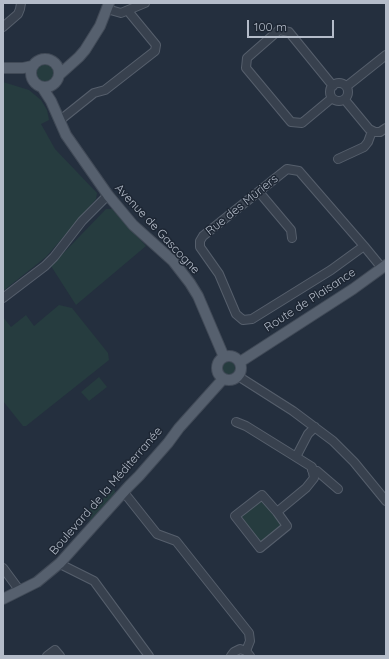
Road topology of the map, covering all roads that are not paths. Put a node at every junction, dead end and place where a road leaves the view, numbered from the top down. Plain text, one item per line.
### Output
1 (21, 3) edge
2 (145, 3) edge
3 (108, 6) edge
4 (128, 11) junction
5 (3, 27) edge
6 (89, 43) junction
7 (386, 55) edge
8 (51, 60) junction
9 (3, 68) edge
10 (32, 71) junction
11 (59, 75) junction
12 (53, 84) junction
13 (333, 86) junction
14 (347, 86) junction
15 (42, 87) junction
16 (332, 98) junction
17 (345, 100) junction
18 (51, 101) junction
19 (59, 121) junction
20 (386, 128) edge
21 (372, 131) junction
22 (338, 159) dead end
23 (259, 192) junction
24 (108, 196) junction
25 (292, 238) dead end
26 (364, 246) junction
27 (384, 266) edge
28 (3, 298) edge
29 (224, 357) junction
30 (241, 359) junction
31 (238, 376) junction
32 (219, 380) junction
33 (236, 422) dead end
34 (315, 427) junction
35 (296, 457) junction
36 (312, 470) junction
37 (338, 489) dead end
38 (122, 493) junction
39 (386, 501) edge
40 (277, 512) junction
41 (60, 563) junction
42 (3, 568) edge
43 (20, 591) junction
44 (3, 599) edge
45 (248, 654) edge
46 (47, 656) edge
47 (60, 656) edge
48 (149, 656) edge
49 (232, 656) edge

1 - 5 street
2 - 4 street
3 - 4 street
3 - 6 main road
4 - 19 street
6 - 8 main road
6 - 11 main road
7 - 14 street
8 - 10 main road
8 - 11 main road
9 - 10 main road
10 - 15 main road
11 - 12 main road
12 - 15 main road
12 - 18 main road, Avenue de Gascogne
13 - 14 street
13 - 16 street
13 - 16 street
14 - 17 street
15 - 18 main road, Avenue de Gascogne
16 - 17 street
17 - 21 street
18 - 19 main road, Avenue de Gascogne
19 - 24 main road, Avenue de Gascogne
20 - 21 street
21 - 22 street
23 - 25 street
23 - 26 street, Rue des Mûriers
23 - 26 street, Rue des Mûriers
24 - 28 street
24 - 29 main road, Avenue de Gascogne
26 - 27 street, Rue des Mûriers
27 - 30 main road, Route de Plaisance
29 - 30 main road
29 - 32 main road
30 - 31 main road
31 - 32 main road
31 - 34 street
32 - 38 main road, Boulevard de la Méditerranée
33 - 35 street
34 - 35 street
34 - 39 street
35 - 36 street
36 - 37 street
36 - 40 street
38 - 41 main road, Boulevard de la Méditerranée
38 - 45 street
40 - 40 street
41 - 43 main road, Boulevard de la Méditerranée
41 - 48 street
42 - 43 street
43 - 44 main road, Boulevard de la Méditerranée
45 - 49 street
46 - 47 street

